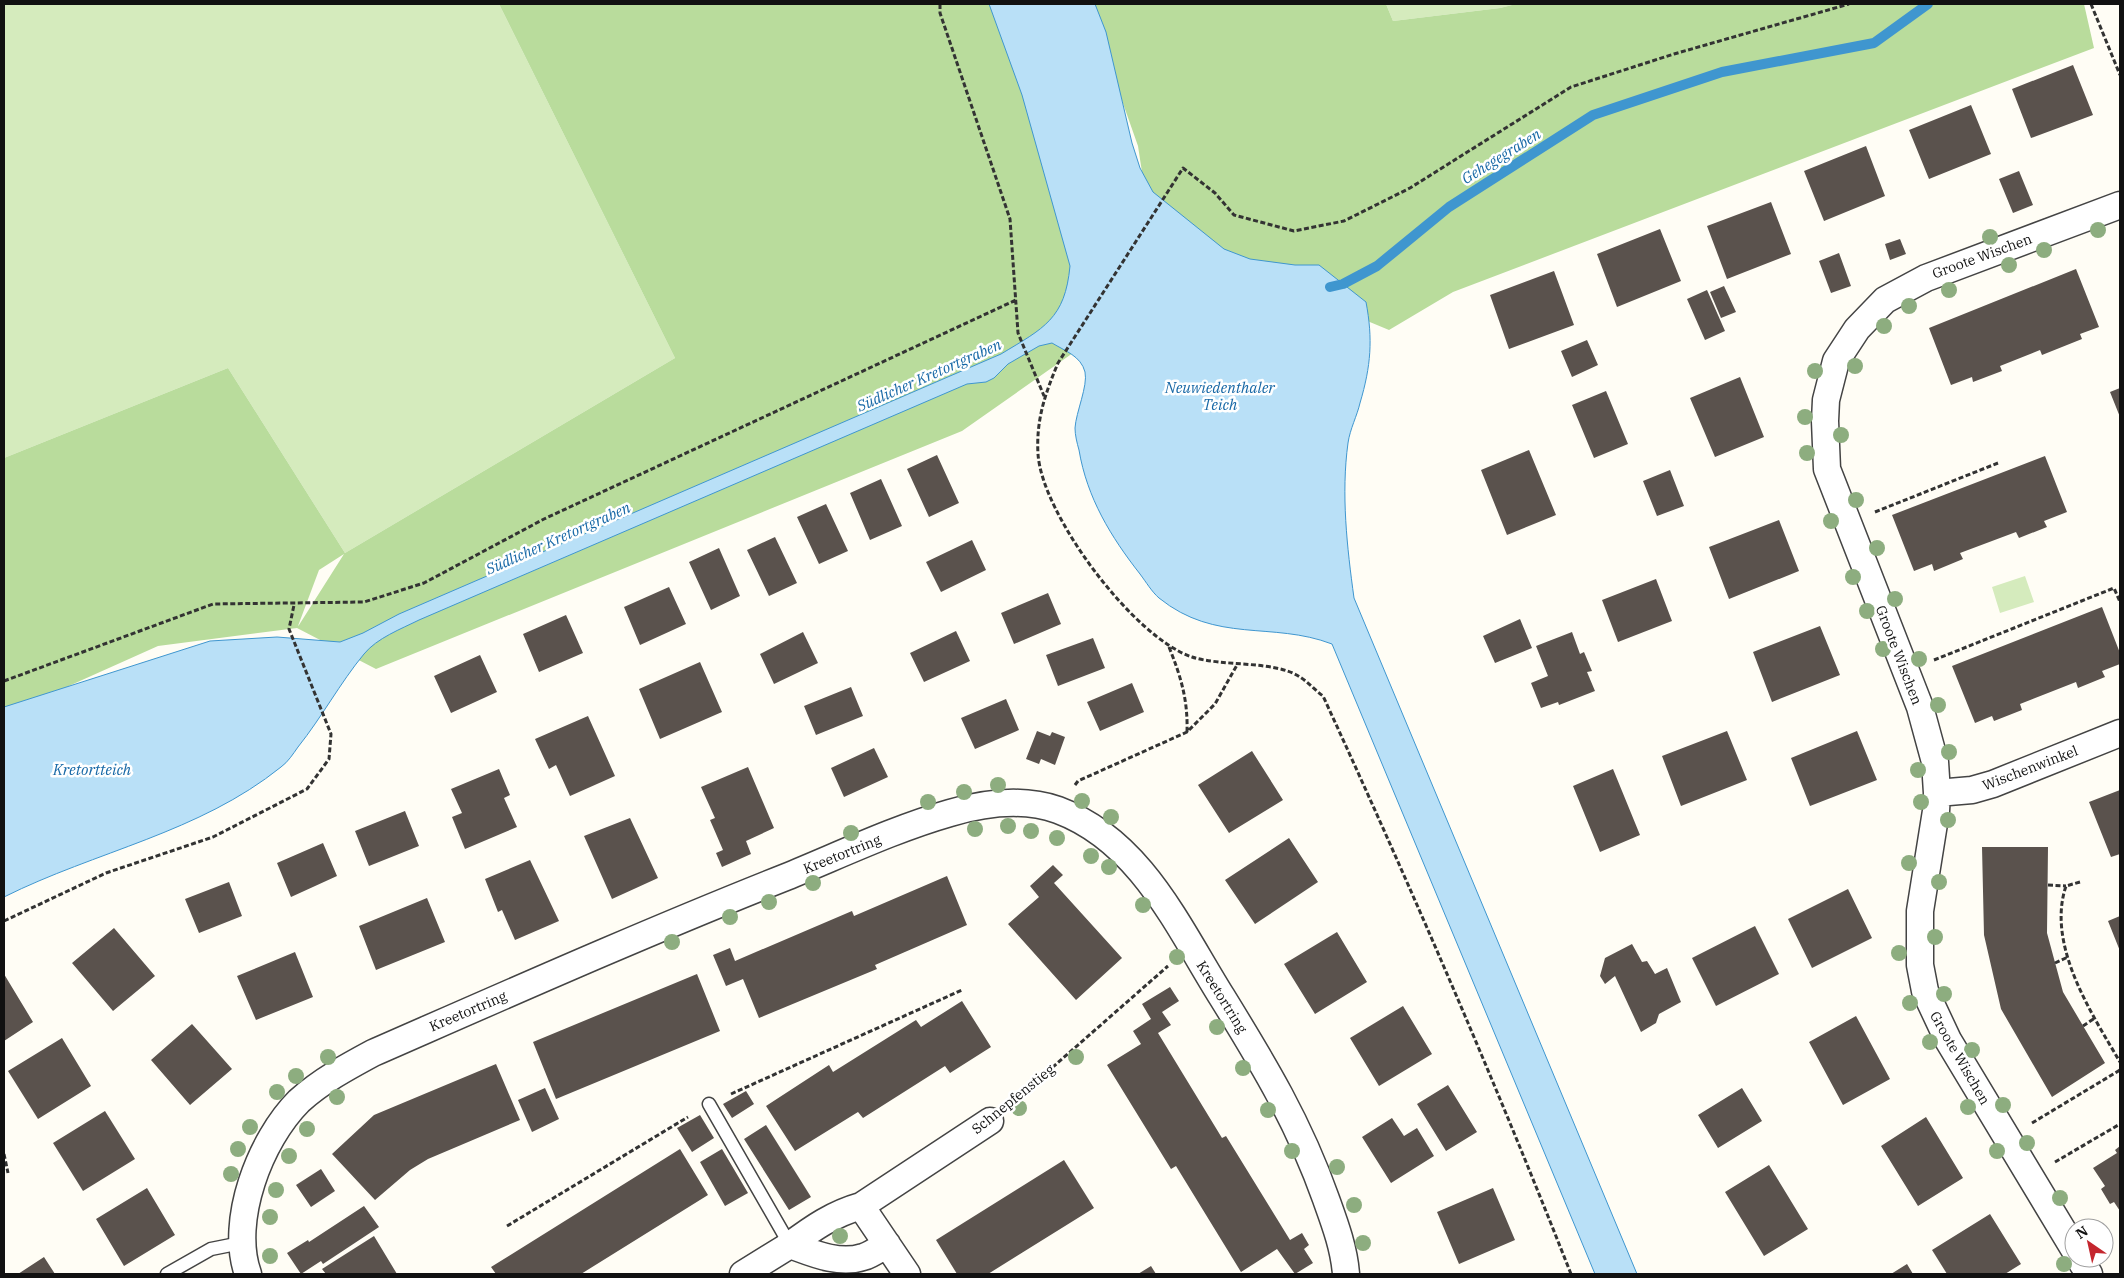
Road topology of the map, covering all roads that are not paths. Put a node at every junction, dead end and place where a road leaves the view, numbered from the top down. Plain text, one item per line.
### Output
1 (2120, 205) edge
2 (2120, 733) edge
3 (1937, 793) junction
4 (709, 1104) dead end
5 (990, 1122) road end
6 (861, 1206) junction
7 (2064, 1232) edge
8 (241, 1243) junction
9 (887, 1244) junction
10 (790, 1245) junction
11 (167, 1274) edge
12 (248, 1274) edge
13 (743, 1274) edge
14 (907, 1274) edge
15 (1346, 1274) edge

1 - 3 street, Groote Wischen
2 - 3 street, Wischenwinkel
3 - 7 street, Groote Wischen
4 - 10 lane
5 - 6 street, Schnepfenstieg
6 - 9 street
6 - 10 street, Schnepfenstieg
8 - 11 lane
8 - 12 street, Kreetortring
8 - 15 street, Kreetortring
9 - 10 street
9 - 14 street
10 - 13 street, Schnepfenstieg

